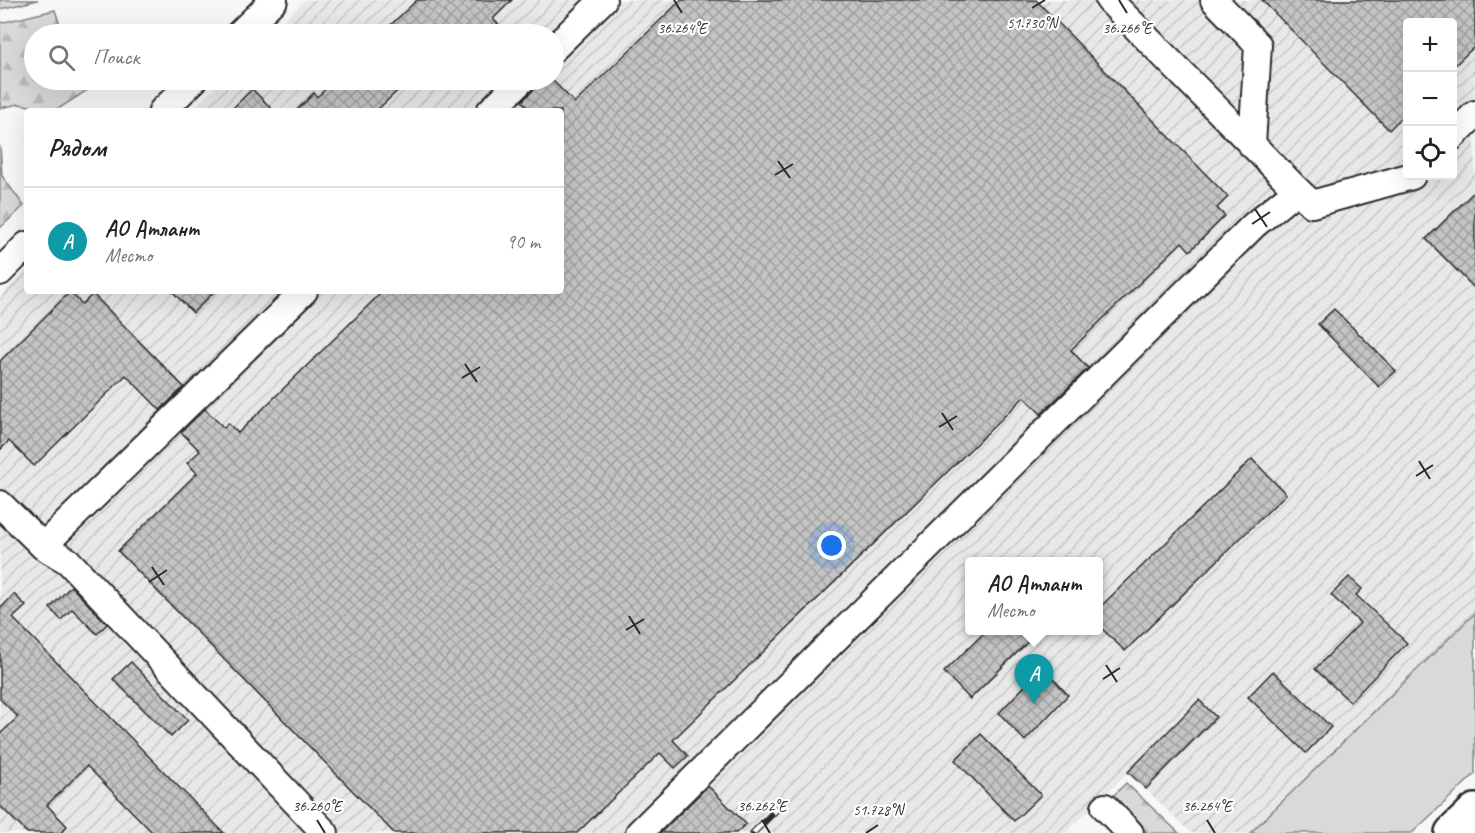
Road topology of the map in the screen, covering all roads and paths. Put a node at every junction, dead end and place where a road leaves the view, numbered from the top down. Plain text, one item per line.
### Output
1 (274, 0) edge
2 (603, 0) edge
3 (1109, 0) edge
4 (1214, 0) edge
5 (249, 24) edge
6 (564, 38) edge
7 (184, 90) edge
8 (512, 90) edge
9 (165, 108) edge
10 (493, 108) edge
11 (1475, 114) edge
12 (1457, 132) edge
13 (1252, 145) junction
14 (1403, 179) edge
15 (1297, 190) junction
16 (24, 248) edge
17 (0, 272) edge
18 (301, 294) edge
19 (0, 504) edge
20 (43, 546) junction
21 (1105, 807) dead end
22 (1475, 811) edge
23 (325, 833) edge
24 (639, 833) edge
25 (1130, 833) edge
26 (1452, 833) edge

1 - 5 street
2 - 6 street
3 - 13 street
4 - 13 street
7 - 9 street
8 - 10 street
11 - 12 street
13 - 15 street
14 - 15 street
15 - 24 street
16 - 17 street
18 - 20 street
19 - 20 street
20 - 23 street
21 - 25 street
22 - 26 highway

